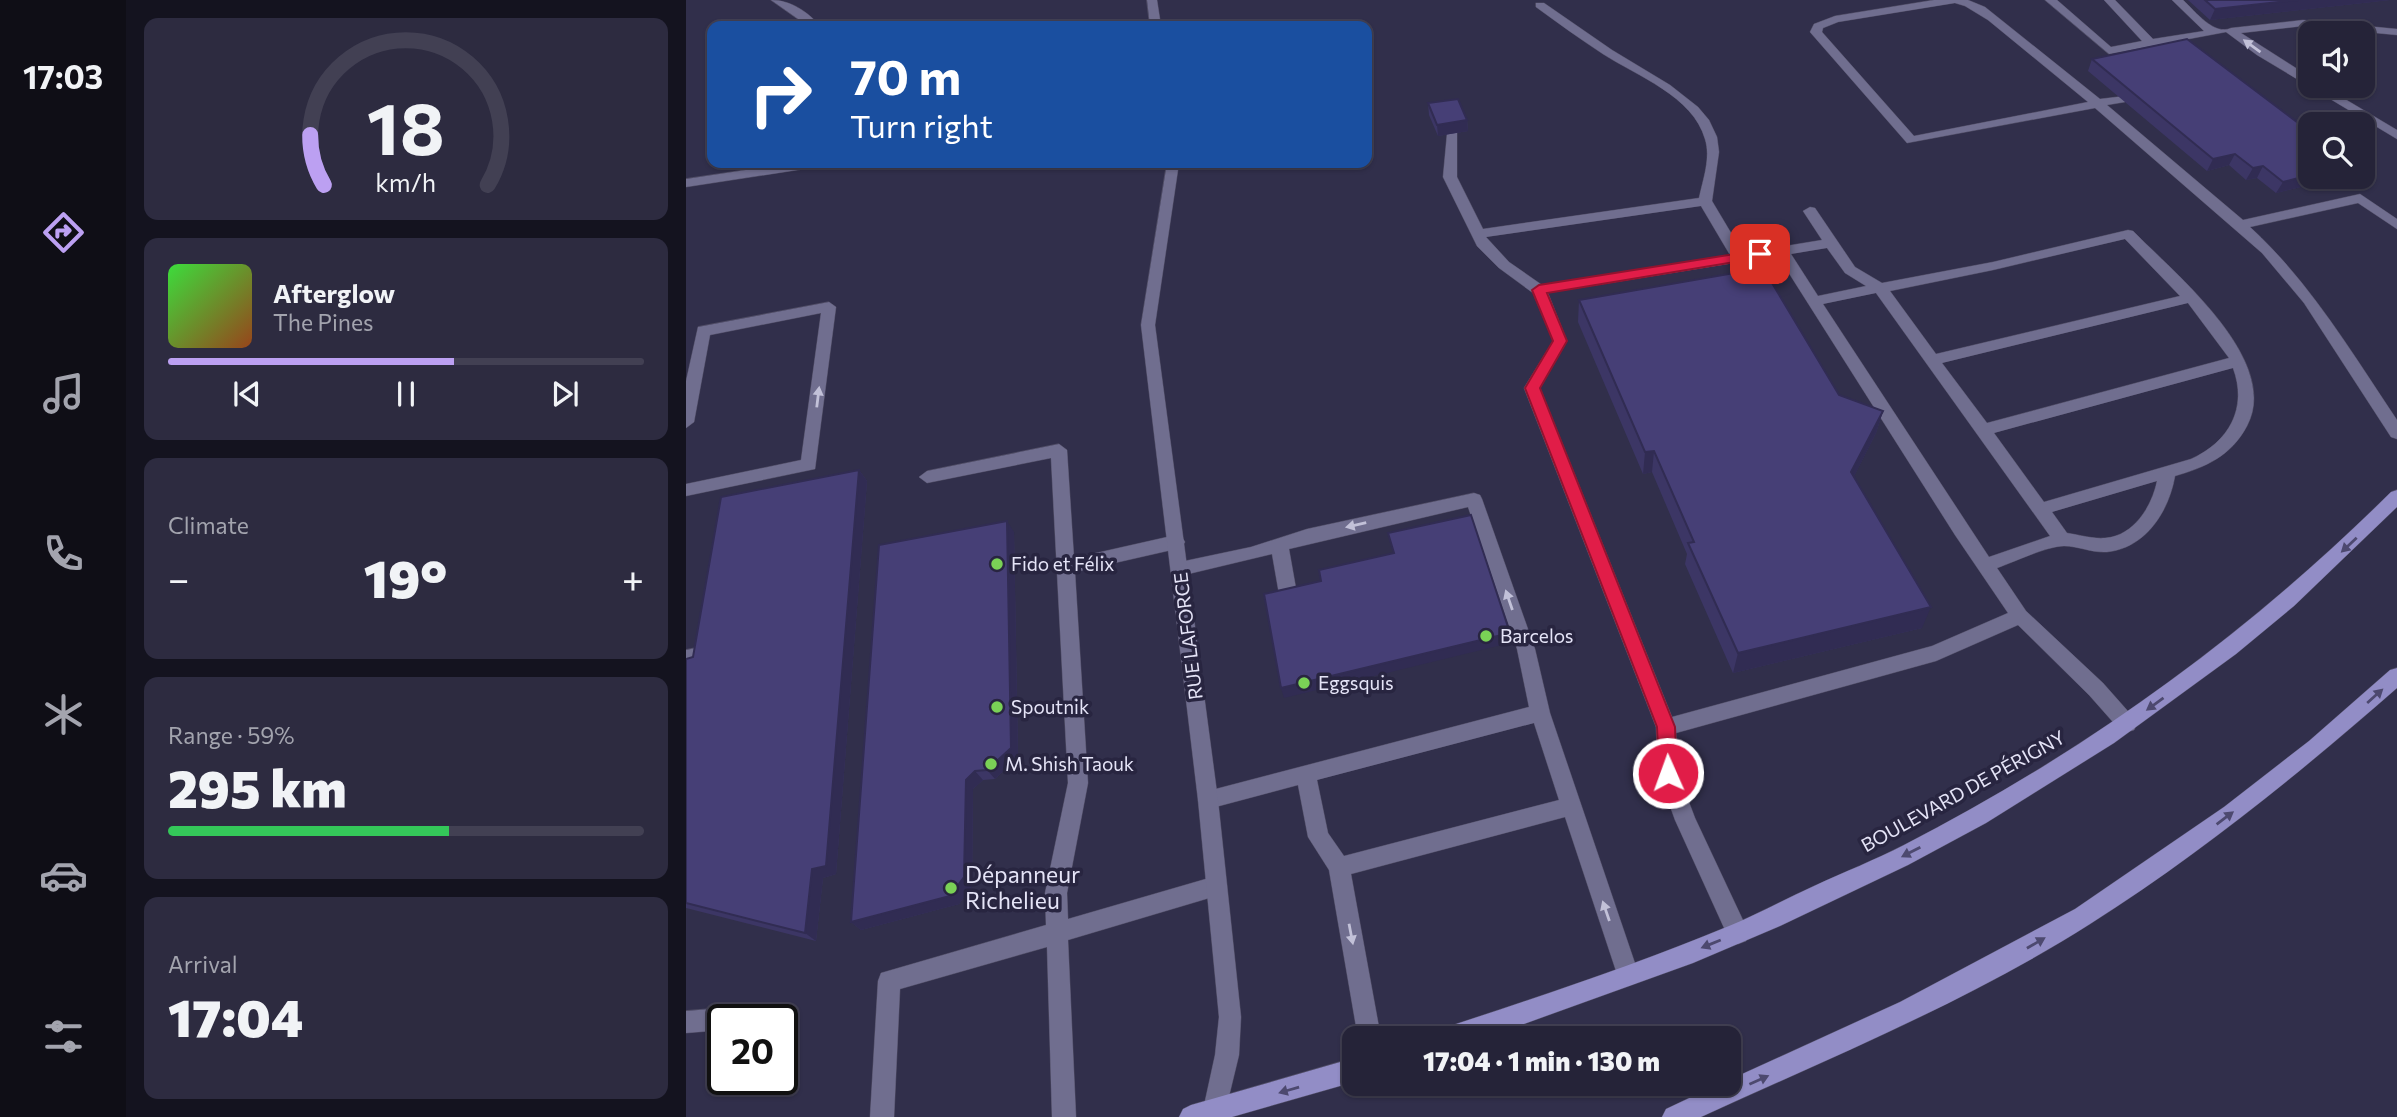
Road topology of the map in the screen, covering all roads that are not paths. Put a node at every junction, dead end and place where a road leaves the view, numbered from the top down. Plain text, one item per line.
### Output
1 (776, 0) edge
2 (1152, 0) edge
3 (1955, 0) edge
4 (2050, 0) edge
5 (2109, 0) edge
6 (2178, 0) edge
7 (1541, 5) dead end
8 (2273, 13) edge
9 (2323, 15) dead end
10 (809, 21) edge
11 (1155, 21) edge
12 (2330, 21) edge
13 (2286, 24) junction
14 (2298, 25) edge
15 (2375, 30) edge
16 (2231, 31) junction
17 (2397, 32) edge
18 (2213, 33) junction
19 (2150, 43) junction
20 (2298, 75) edge
21 (2335, 98) edge
22 (2121, 99) dead end
23 (2097, 104) junction
24 (1453, 134) edge
25 (2397, 135) edge
26 (774, 168) edge
27 (1172, 168) edge
28 (686, 183) edge
29 (1705, 201) junction
30 (1810, 211) dead end
31 (2240, 225) junction
32 (2397, 225) edge
33 (1478, 233) junction
34 (1831, 243) junction
35 (1782, 251) junction
36 (1739, 258) junction
37 (1880, 288) junction
38 (1539, 290) junction
39 (2191, 298) junction
40 (1814, 301) junction
41 (1933, 360) junction
42 (2238, 361) junction
43 (686, 422) edge
44 (1983, 429) junction
45 (2397, 433) edge
46 (2167, 474) junction
47 (927, 477) dead end
48 (686, 490) edge
49 (2397, 496) edge
50 (2041, 509) junction
51 (2062, 539) junction
52 (1176, 542) junction
53 (1279, 544) junction
54 (1985, 565) junction
55 (1066, 567) junction
56 (1180, 569) junction
57 (1288, 594) edge
58 (2020, 616) junction
59 (2397, 676) edge
60 (1540, 713) junction
61 (2127, 724) junction
62 (1666, 727) junction
63 (1306, 774) junction
64 (1208, 800) junction
65 (1571, 806) junction
66 (1339, 867) junction
67 (1216, 886) junction
68 (1057, 933) junction
69 (1738, 933) junction
70 (1628, 975) junction
71 (707, 1020) edge
72 (686, 1022) edge
73 (1368, 1026) edge
74 (1484, 1026) edge
75 (1342, 1073) edge
76 (1215, 1110) junction
77 (882, 1117) edge
78 (1064, 1117) edge
79 (1191, 1117) edge
80 (1674, 1117) edge

1 - 10 street
2 - 11 street
3 - 23 street
3 - 23 street
4 - 19 street
5 - 19 street
6 - 18 street
7 - 29 street
8 - 13 street
9 - 12 street
13 - 14 street
13 - 16 street
15 - 17 street
16 - 18 street
20 -> 16 street
18 - 19 street
21 - 25 street
22 - 23 street
23 - 31 street
24 - 33 street
26 - 28 street
27 - 52 street, RUE LAFORCE
29 - 33 street
29 - 36 street
30 - 34 street
31 - 32 street
31 - 45 street
33 - 38 street
34 - 35 street
34 - 37 street
35 - 36 street
35 - 40 street
36 - 38 street
37 - 39 street
37 - 40 street
37 - 41 street
38 - 62 street
39 - 41 street
39 - 42 street
40 - 54 street
41 - 44 street
42 - 44 street
42 - 46 street
48 -> 43 street
44 - 50 street
46 - 50 street
46 - 51 street
47 - 55 street
49 -> 61 main road, BOULEVARD DE PÉRIGNY
50 - 51 street
51 - 54 street
52 - 55 street
52 - 56 street, RUE LAFORCE
53 - 56 street
53 - 57 street
60 -> 53 street
54 - 58 street
55 - 68 street
56 - 64 street, RUE LAFORCE
58 - 61 street
58 - 62 street
80 -> 59 main road
60 - 63 street
60 - 65 street
61 -> 69 main road, BOULEVARD DE PÉRIGNY
62 - 69 street
63 - 64 street
63 - 66 street
64 - 67 street, RUE LAFORCE
65 - 66 street
70 -> 65 street
66 -> 73 street
67 - 68 street
67 - 76 street, RUE LAFORCE
68 - 77 street
68 - 78 street
69 -> 70 main road, BOULEVARD DE PÉRIGNY
70 - 74 main road, BOULEVARD DE PÉRIGNY
71 - 72 street
75 -> 76 main road
76 - 79 main road

